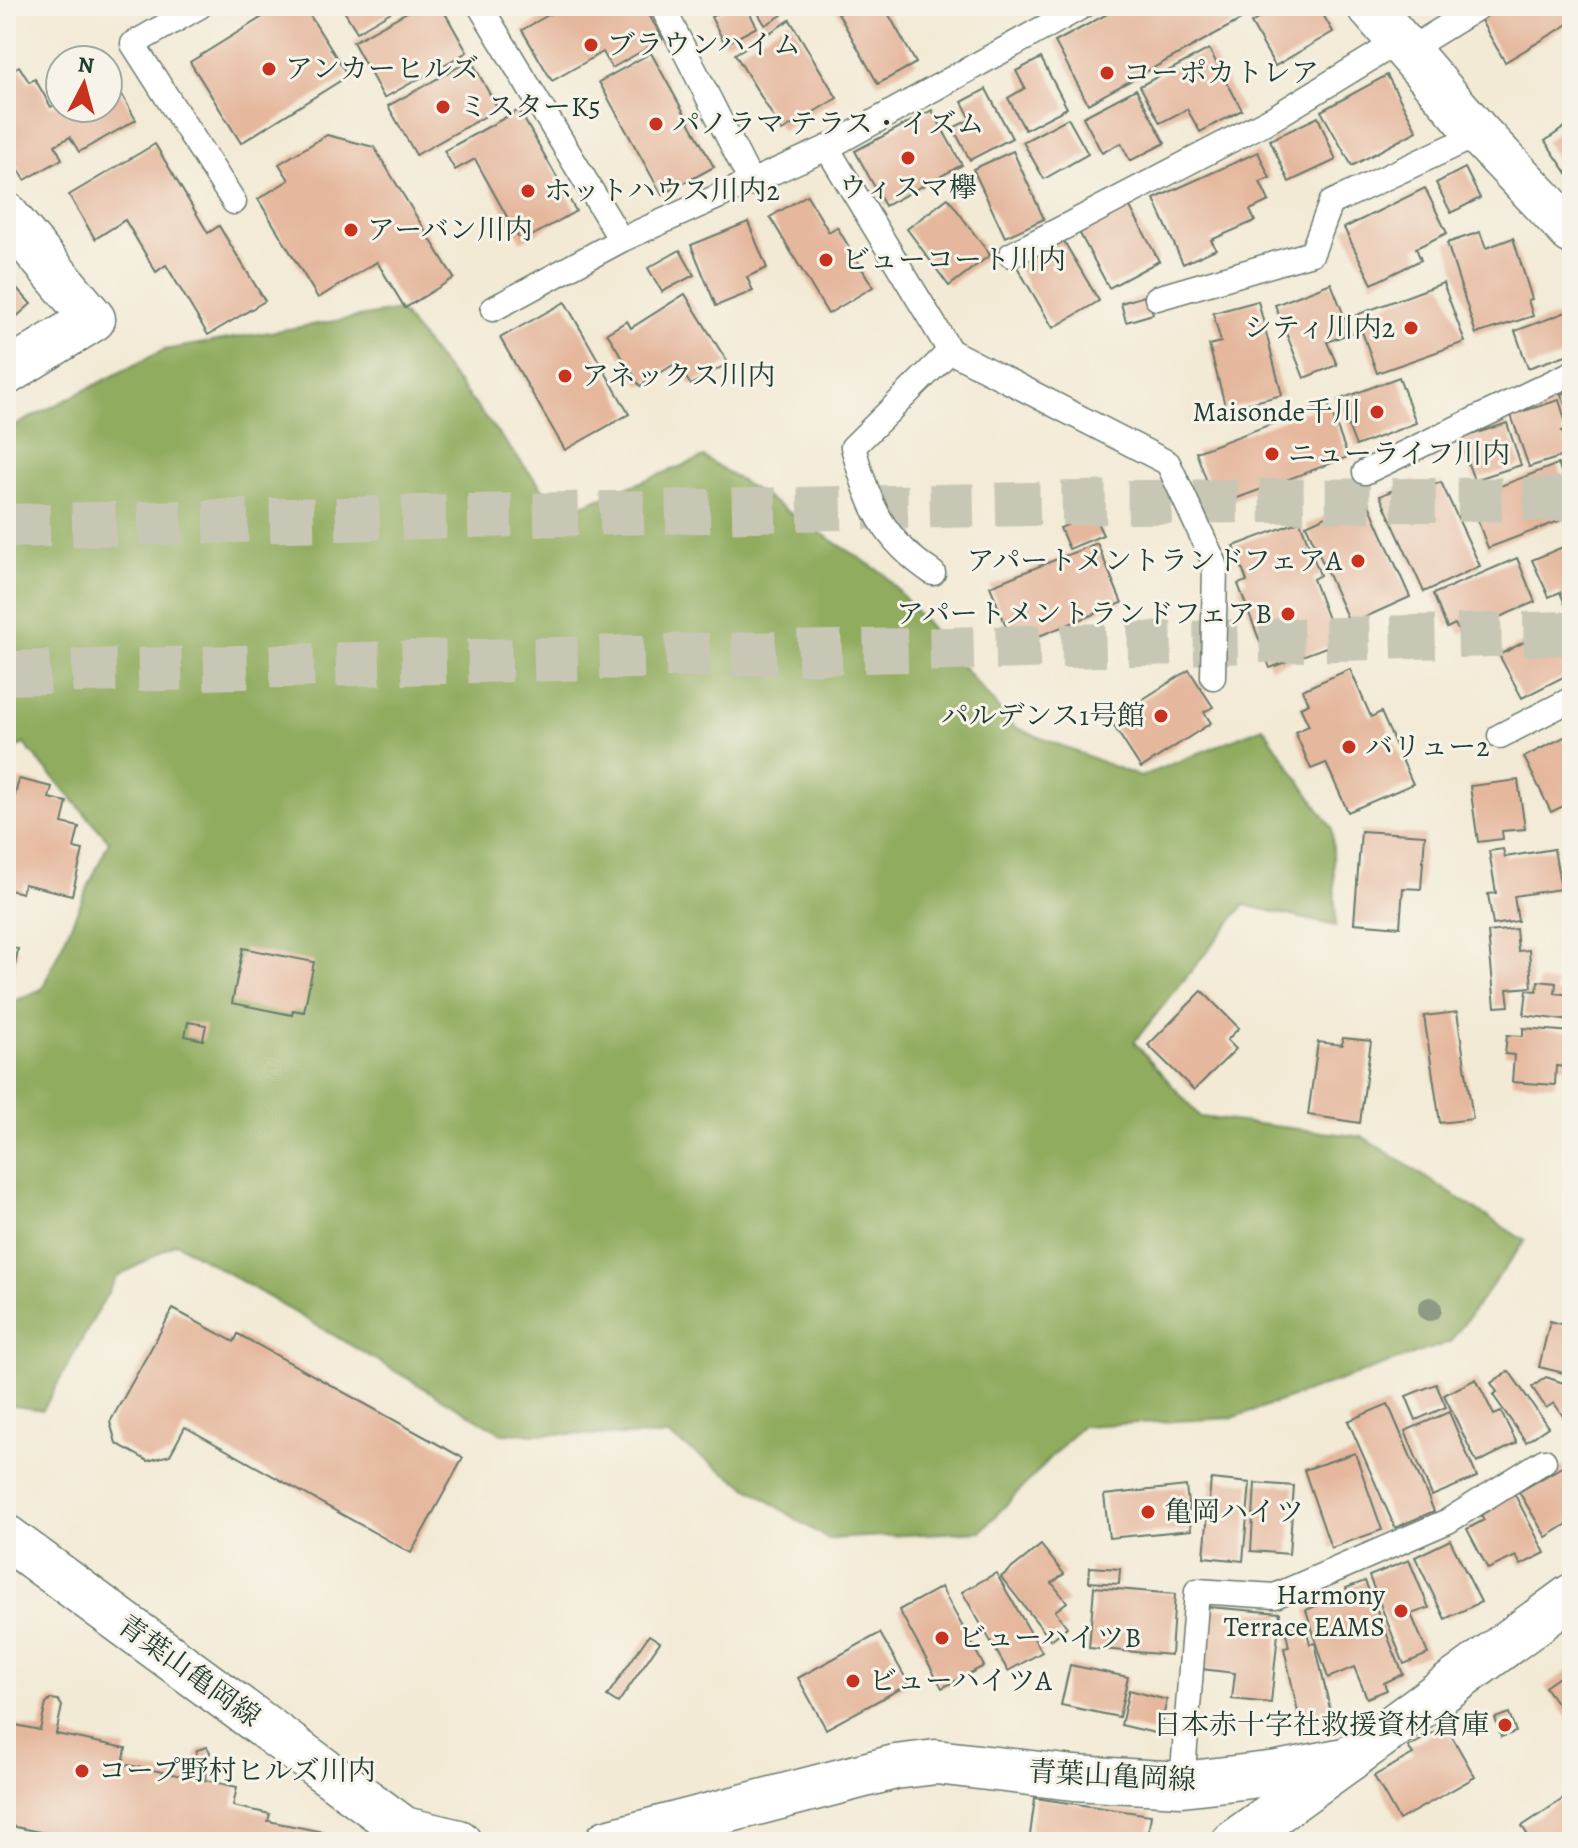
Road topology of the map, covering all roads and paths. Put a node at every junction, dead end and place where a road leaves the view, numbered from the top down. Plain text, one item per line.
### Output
1 (200, 6) edge
2 (480, 6) edge
3 (662, 6) edge
4 (1083, 6) edge
5 (1369, 6) edge
6 (1480, 6) edge
7 (1403, 46) junction
8 (1479, 134) junction
9 (827, 148) junction
10 (752, 184) junction
11 (234, 202) dead end
12 (6, 215) edge
13 (1572, 232) edge
14 (621, 240) junction
15 (1011, 255) dead end
16 (1157, 298) dead end
17 (493, 309) dead end
18 (950, 351) junction
19 (6, 373) edge
20 (1572, 373) edge
21 (1365, 472) dead end
22 (933, 573) dead end
23 (1213, 677) dead end
24 (1572, 699) edge
25 (1500, 736) dead end
26 (1544, 1461) dead end
27 (6, 1537) edge
28 (1572, 1596) edge
29 (1349, 1759) junction
30 (1182, 1784) junction
31 (459, 1842) edge
32 (607, 1842) edge
33 (1234, 1842) edge

1 - 11 lane
2 - 14 lane
3 - 10 lane
4 - 9 lane
5 - 7 street
6 - 7 lane
7 - 8 street
7 - 15 lane
8 - 13 street
8 - 16 lane
9 - 10 lane
9 - 18 lane
10 - 14 lane
12 - 19 street
14 - 17 lane
18 - 22 lane
18 - 23 lane
20 - 21 lane
24 - 25 lane
26 - 30 lane
27 - 31 street, 青葉山亀岡線
28 - 29 street, 青葉山亀岡線
29 - 30 street, 青葉山亀岡線
29 - 33 street
30 - 32 street, 青葉山亀岡線

